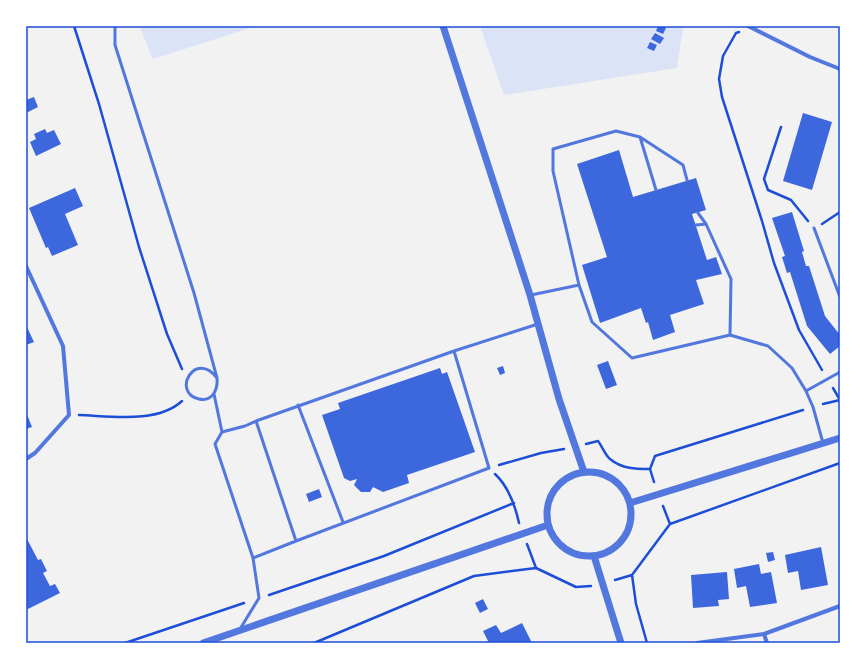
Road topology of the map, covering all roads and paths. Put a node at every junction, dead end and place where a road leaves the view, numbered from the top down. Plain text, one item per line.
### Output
1 (74, 26) edge
2 (115, 26) edge
3 (443, 26) edge
4 (748, 26) edge
5 (753, 27) edge
6 (840, 69) edge
7 (780, 127) dead end
8 (640, 137) junction
9 (688, 180) dead end
10 (656, 190) dead end
11 (840, 212) edge
12 (698, 213) dead end
13 (706, 224) junction
14 (696, 225) dead end
15 (814, 228) junction
16 (26, 266) edge
17 (579, 285) junction
18 (530, 295) junction
19 (840, 297) edge
20 (539, 324) junction
21 (730, 335) junction
22 (454, 351) junction
23 (840, 372) edge
24 (187, 378) junction
25 (217, 378) junction
26 (828, 380) junction
27 (806, 391) junction
28 (190, 394) junction
29 (214, 394) junction
30 (840, 400) edge
31 (298, 405) junction
32 (813, 407) junction
33 (68, 415) junction
34 (256, 420) junction
35 (222, 432) junction
36 (840, 438) edge
37 (823, 443) junction
38 (26, 458) edge
39 (840, 463) edge
40 (489, 468) junction
41 (650, 469) dead end
42 (584, 472) junction
43 (630, 503) junction
44 (343, 522) junction
45 (670, 524) dead end
46 (548, 525) junction
47 (296, 541) junction
48 (594, 556) junction
49 (253, 558) junction
50 (536, 568) dead end
51 (632, 575) dead end
52 (259, 598) junction
53 (840, 606) edge
54 (238, 631) junction
55 (764, 634) junction
56 (125, 643) edge
57 (203, 643) edge
58 (314, 643) edge
59 (621, 643) edge
60 (647, 643) edge
61 (697, 643) edge
62 (767, 643) edge

1 - 24 path
2 - 25 lane
3 - 18 street
4 - 5 street
5 - 6 street
5 - 26 path
7 - 15 path
8 - 9 lane
8 - 10 lane
8 - 17 lane
11 - 15 path
12 - 13 lane
13 - 14 lane
13 - 21 lane
15 - 19 lane
16 - 33 street
17 - 18 lane
17 - 21 lane
18 - 20 street
20 - 22 lane
20 - 42 street
21 - 27 lane
22 - 31 lane
22 - 40 lane
23 - 26 lane
24 - 25 lane
24 - 28 lane
25 - 29 lane
26 - 27 lane
26 - 30 path
27 - 32 lane
28 - 29 lane
28 - 33 path
29 - 35 lane
30 - 32 path
31 - 34 lane
31 - 44 lane
32 - 37 lane
32 - 41 path
33 - 38 street
34 - 35 lane
34 - 47 lane
35 - 49 lane
36 - 37 street
37 - 43 street
39 - 45 path
40 - 44 lane
40 - 52 path
42 - 43 street
42 - 46 street
43 - 48 street
44 - 47 lane
46 - 48 street
46 - 54 street
47 - 49 lane
48 - 59 street
49 - 52 lane
50 - 58 path
51 - 60 path
52 - 54 lane
52 - 56 path
53 - 55 street
54 - 57 street
55 - 61 street
55 - 62 street

